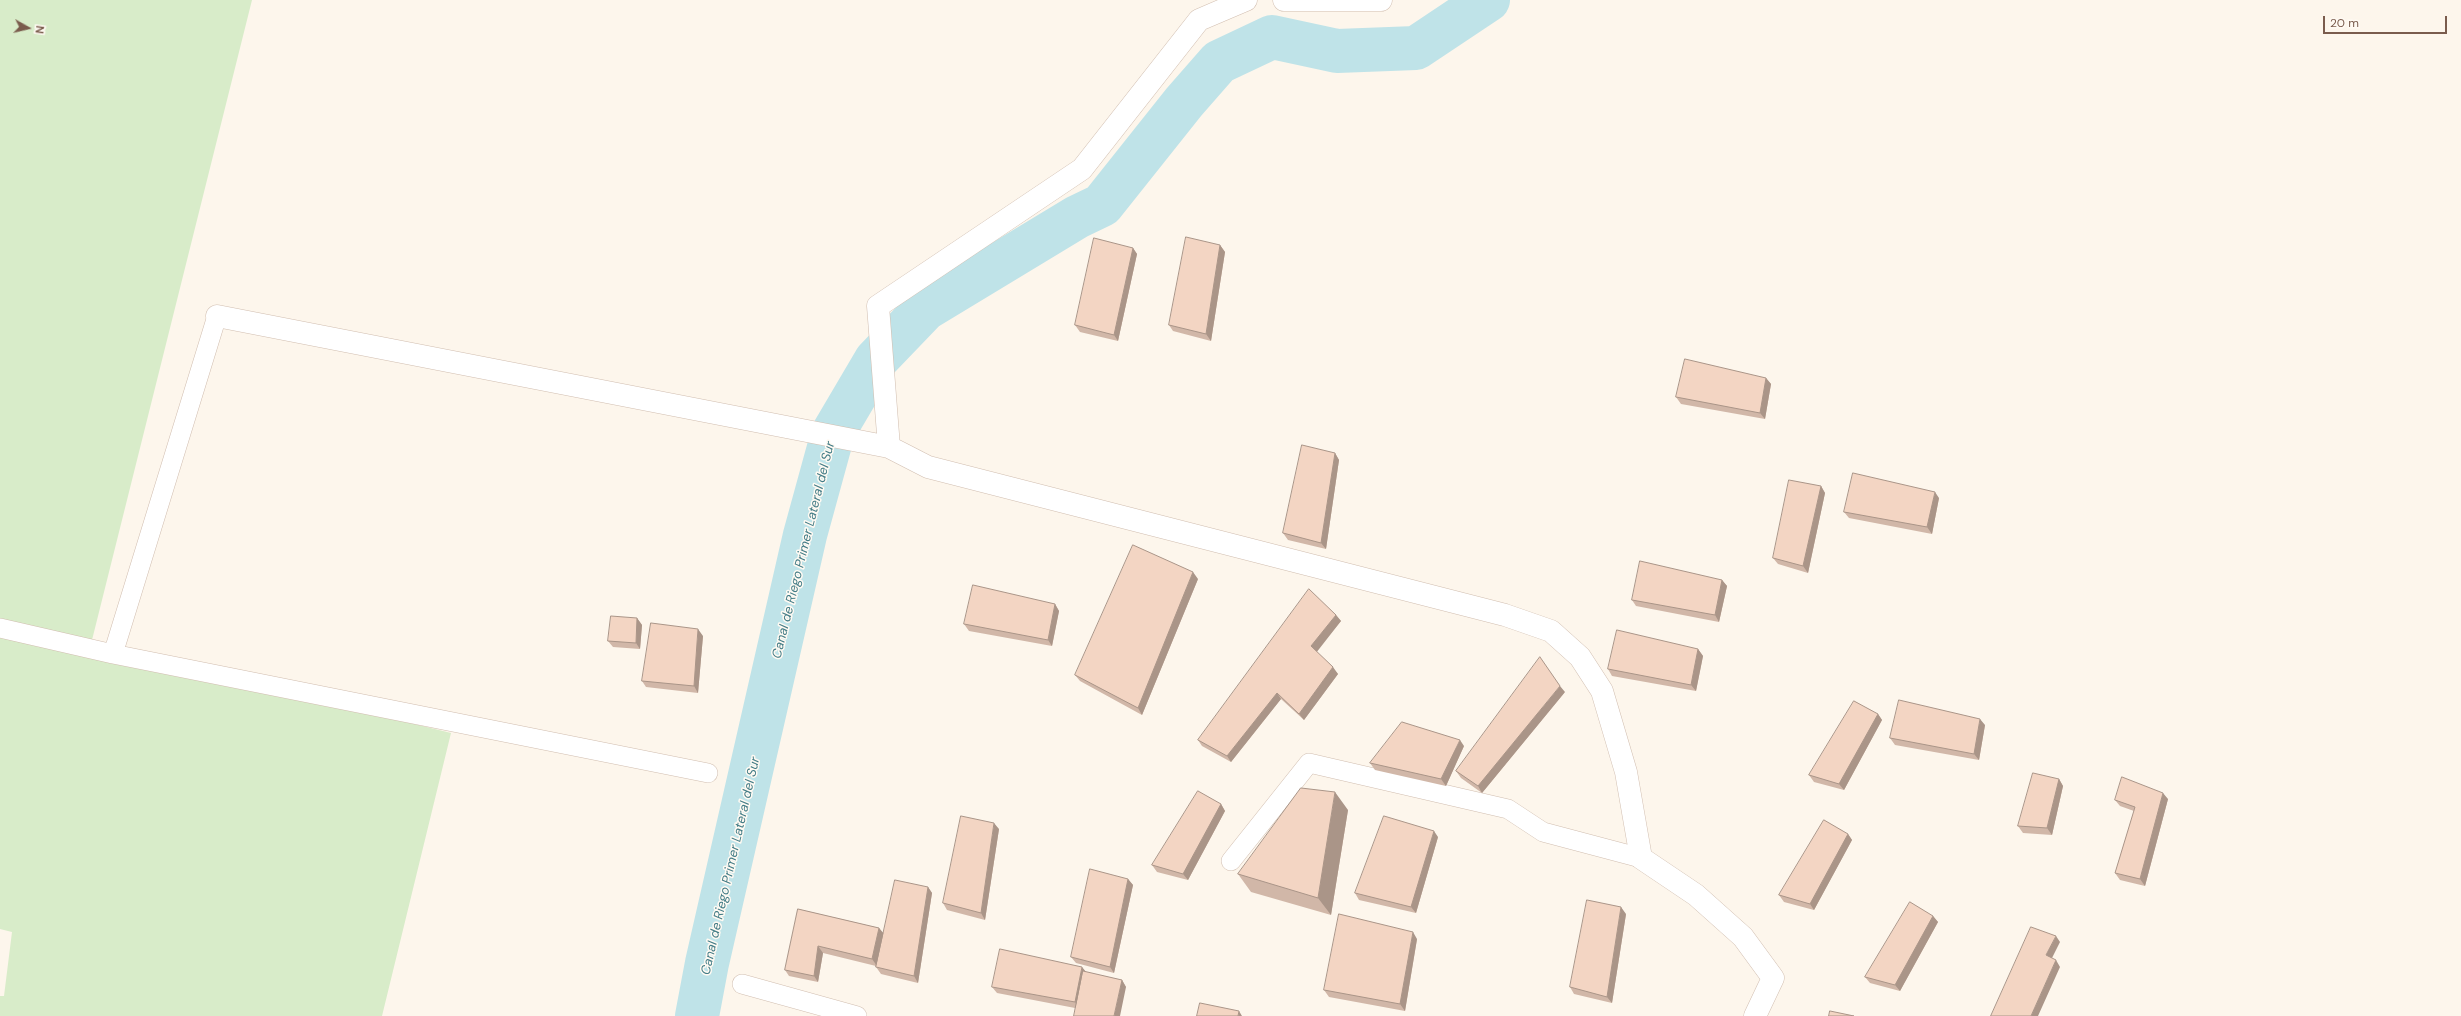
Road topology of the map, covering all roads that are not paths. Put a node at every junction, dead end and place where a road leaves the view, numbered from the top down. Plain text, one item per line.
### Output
1 (1246, 0) edge
2 (1284, 0) edge
3 (1381, 0) edge
4 (218, 316) joint
5 (889, 447) junction
6 (0, 628) edge
7 (113, 654) junction
8 (708, 773) dead end
9 (1641, 858) junction
10 (1231, 861) dead end
11 (742, 984) dead end
12 (857, 1016) edge
13 (1755, 1016) edge

1 - 5 street
2 - 3 street
4 - 5 street
4 - 7 lane
5 - 9 street
6 - 7 lane
7 - 8 lane
9 - 10 lane
9 - 13 street
11 - 12 lane

